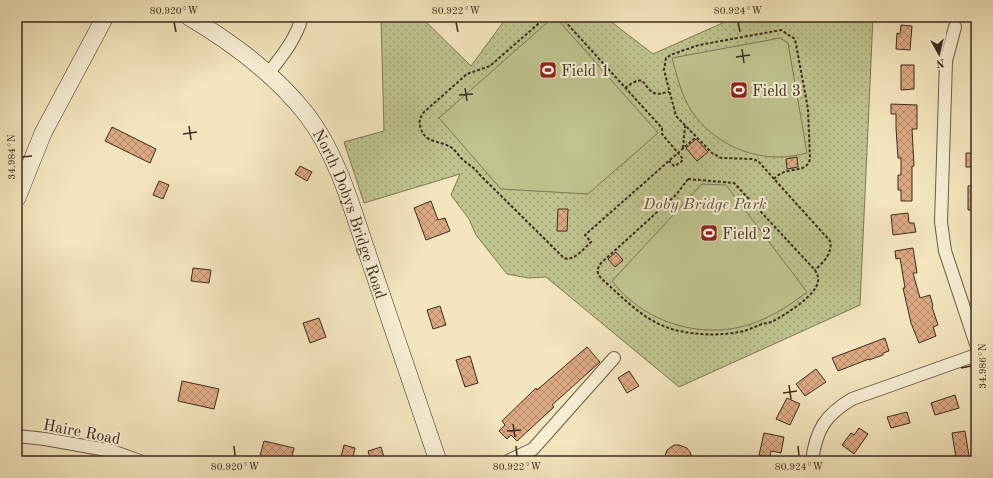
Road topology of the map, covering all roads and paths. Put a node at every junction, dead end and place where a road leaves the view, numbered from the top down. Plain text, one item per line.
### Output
1 (105, 17) edge
2 (189, 17) edge
3 (302, 17) edge
4 (546, 17) edge
5 (561, 17) edge
6 (955, 27) dead end
7 (268, 74) junction
8 (625, 88) junction
9 (669, 92) junction
10 (685, 125) junction
11 (696, 137) junction
12 (683, 148) junction
13 (678, 152) junction
14 (669, 161) junction
15 (774, 179) junction
16 (17, 198) edge
17 (814, 270) junction
18 (976, 344) edge
19 (976, 355) edge
20 (614, 358) dead end
21 (17, 436) edge
22 (140, 461) edge
23 (438, 461) edge
24 (508, 461) edge
25 (812, 461) edge

1 - 16 street
2 - 7 street, North Dobys Bridge Road
3 - 7 street
4 - 14 path
5 - 8 path
6 - 18 street
7 - 23 street, North Dobys Bridge Road
8 - 9 path
8 - 13 path
9 - 10 path
9 - 15 path
10 - 11 path
10 - 12 path
11 - 12 path
11 - 15 path
12 - 13 path
13 - 14 path
13 - 14 path
15 - 17 path
17 - 17 path
19 - 25 street
20 - 24 street
21 - 22 street, Haire Road

